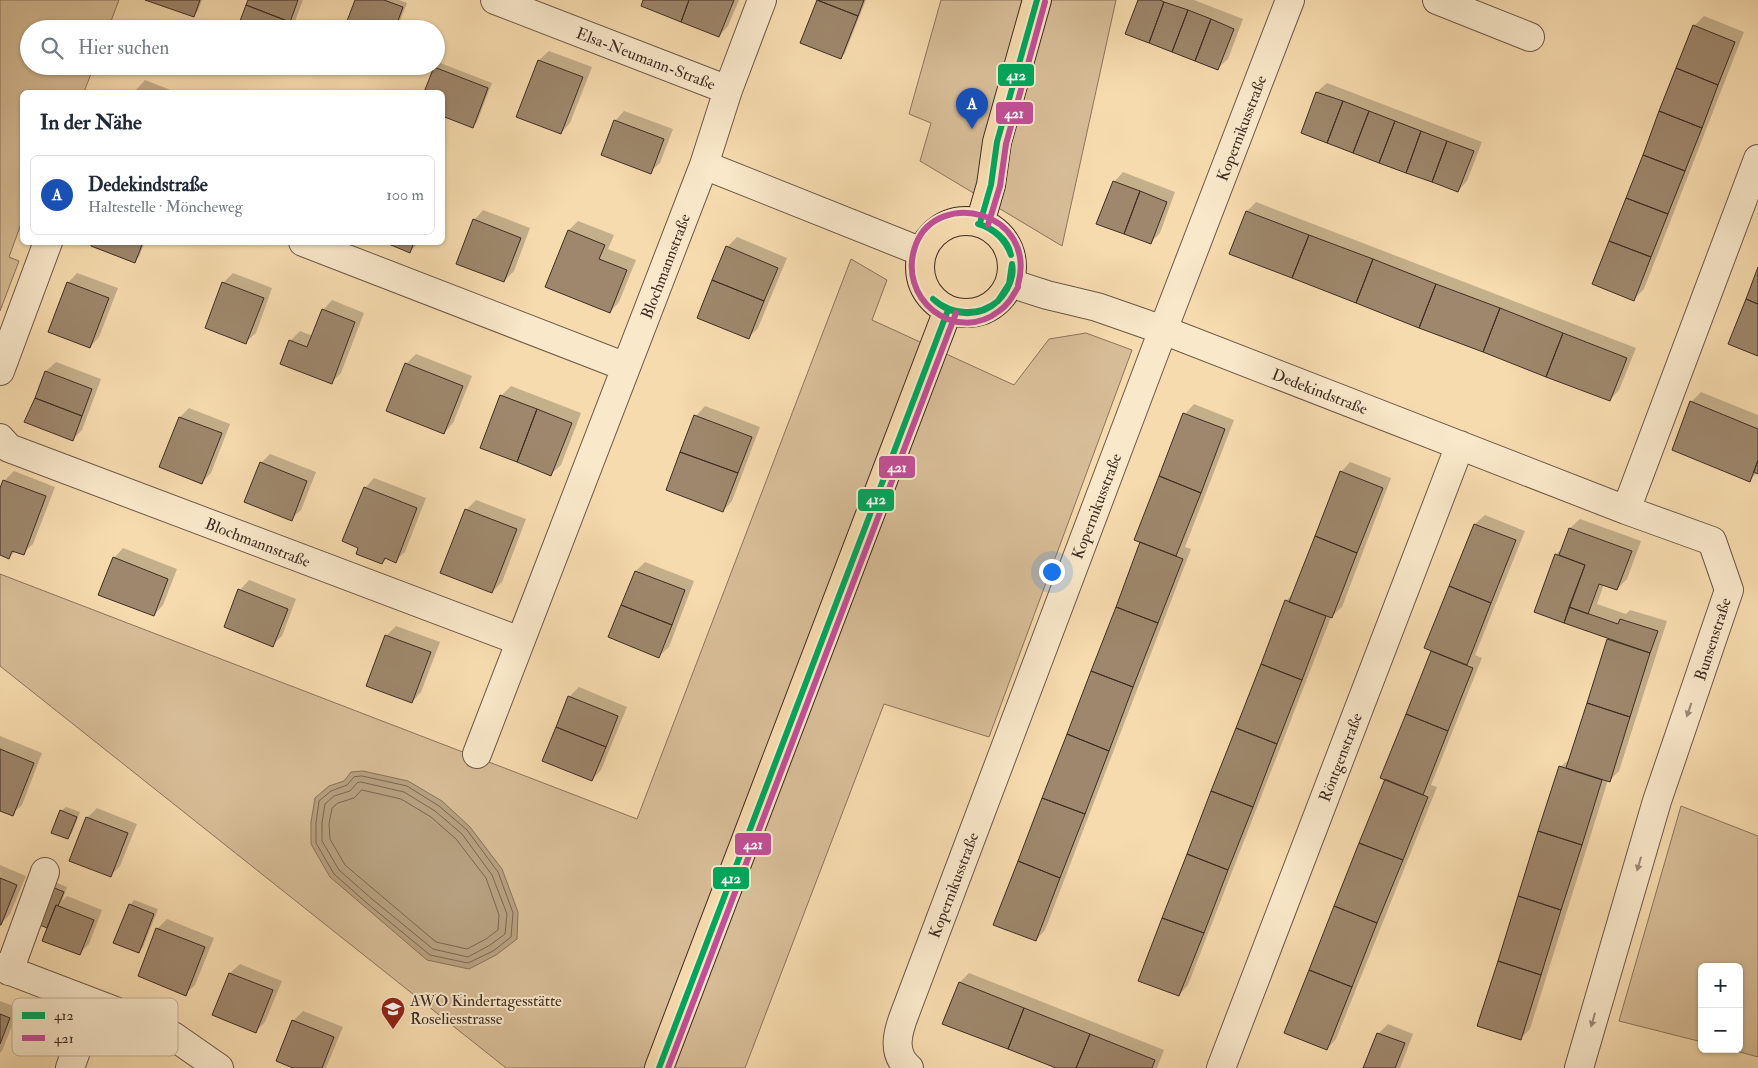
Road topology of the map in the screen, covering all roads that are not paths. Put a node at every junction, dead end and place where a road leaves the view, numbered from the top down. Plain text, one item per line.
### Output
1 (495, 0) edge
2 (762, 0) edge
3 (1037, 0) edge
4 (1290, 0) edge
5 (1437, 0) edge
6 (1530, 37) dead end
7 (728, 90) junction
8 (1758, 159) edge
9 (704, 165) junction
10 (980, 223) junction
11 (47, 245) edge
12 (310, 245) edge
13 (922, 252) junction
14 (1010, 283) junction
15 (948, 310) junction
16 (1163, 330) junction
17 (626, 367) junction
18 (0, 370) edge
19 (0, 438) edge
20 (1460, 445) junction
21 (1626, 510) junction
22 (520, 641) junction
23 (477, 754) dead end
24 (45, 872) dead end
25 (4, 969) edge
26 (81, 998) edge
27 (178, 1039) edge
28 (74, 1056) edge
29 (70, 1068) edge
30 (219, 1068) edge
31 (659, 1068) edge
32 (909, 1068) edge
33 (1221, 1068) edge
34 (1580, 1068) edge

1 - 7 street, Elsa-Neumann-Straße
2 - 7 street
3 - 10 main road
4 - 16 street, Kopernikusstraße
5 - 6 street
7 - 9 street, Elsa-Neumann-Straße
8 - 21 street
9 - 13 street
9 - 17 street, Blochmannstraße
10 - 13 main road
10 - 14 main road
11 - 18 street
12 - 17 street
13 - 15 main road
14 - 15 main road
14 - 16 street, Dedekindstraße
15 - 31 main road
16 - 20 street, Dedekindstraße
16 - 32 street, Kopernikusstraße
17 - 22 street, Blochmannstraße
19 - 22 street, Blochmannstraße
20 - 21 street, Dedekindstraße
20 - 33 street, Röntgenstraße
21 -> 34 street, Bunsenstraße
22 - 23 street, Blochmannstraße
24 - 25 street
25 - 26 street
27 - 30 street
28 - 29 street

